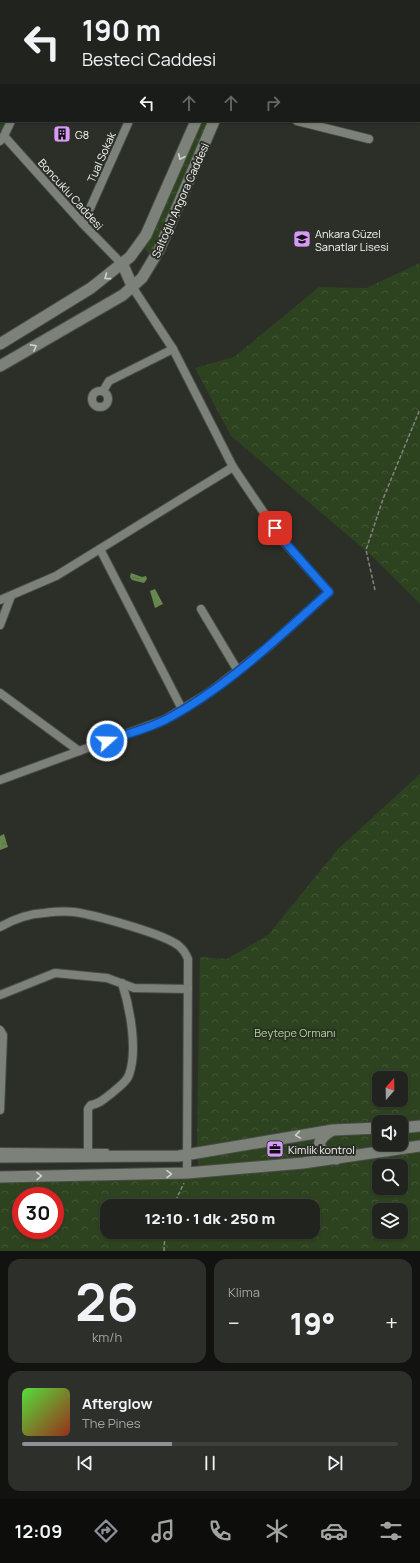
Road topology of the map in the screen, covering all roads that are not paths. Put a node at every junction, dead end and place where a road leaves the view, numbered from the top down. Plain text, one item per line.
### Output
1 (10, 122) edge
2 (129, 122) edge
3 (196, 122) edge
4 (214, 122) edge
5 (301, 122) edge
6 (2, 138) edge
7 (368, 139) dead end
8 (83, 224) junction
9 (123, 265) junction
10 (133, 288) junction
11 (0, 344) edge
12 (173, 349) junction
13 (0, 366) edge
14 (103, 391) dead end
15 (233, 467) junction
16 (100, 549) junction
17 (10, 596) junction
18 (0, 600) edge
19 (201, 609) dead end
20 (0, 625) edge
21 (238, 671) junction
22 (0, 693) edge
23 (182, 709) junction
24 (79, 751) junction
25 (0, 780) edge
26 (0, 926) edge
27 (122, 983) junction
28 (188, 989) junction
29 (0, 995) edge
30 (0, 1030) edge
31 (0, 1110) edge
32 (420, 1126) edge
33 (408, 1127) edge
34 (372, 1128) edge
35 (333, 1130) junction
36 (420, 1146) edge
37 (0, 1150) edge
38 (88, 1151) junction
39 (184, 1155) junction
40 (0, 1157) edge
41 (336, 1159) junction
42 (188, 1173) junction
43 (0, 1176) edge

1 - 6 street
2 - 8 street, Tual Sokak
3 -> 9 main road, Saltoğlu Angora Caddesi
4 - 10 main road, Saltoğlu Angora Caddesi
5 - 7 street
6 - 8 street, Boncuklu Caddesi
8 - 9 street, Boncuklu Caddesi
9 - 10 main road
9 -> 11 main road, Saltoğlu Angora Caddesi
10 - 12 street
13 -> 10 main road, Saltoğlu Angora Caddesi
12 - 14 street
12 - 15 street
15 - 16 street
15 - 21 street
16 - 17 street
16 - 23 street
17 - 18 street
17 - 20 street
19 - 21 street
21 - 23 street
22 - 24 street
23 - 24 street
24 - 25 street
26 - 28 street
27 - 28 street
27 - 29 street
27 - 38 street
28 - 39 street
30 - 31 street
32 - 33 main road
34 - 35 main road
35 -> 39 main road
35 - 41 main road
36 - 41 main road
37 - 38 lane
38 - 39 lane
39 - 40 main road
39 - 42 street
41 - 42 main road
43 -> 42 main road

